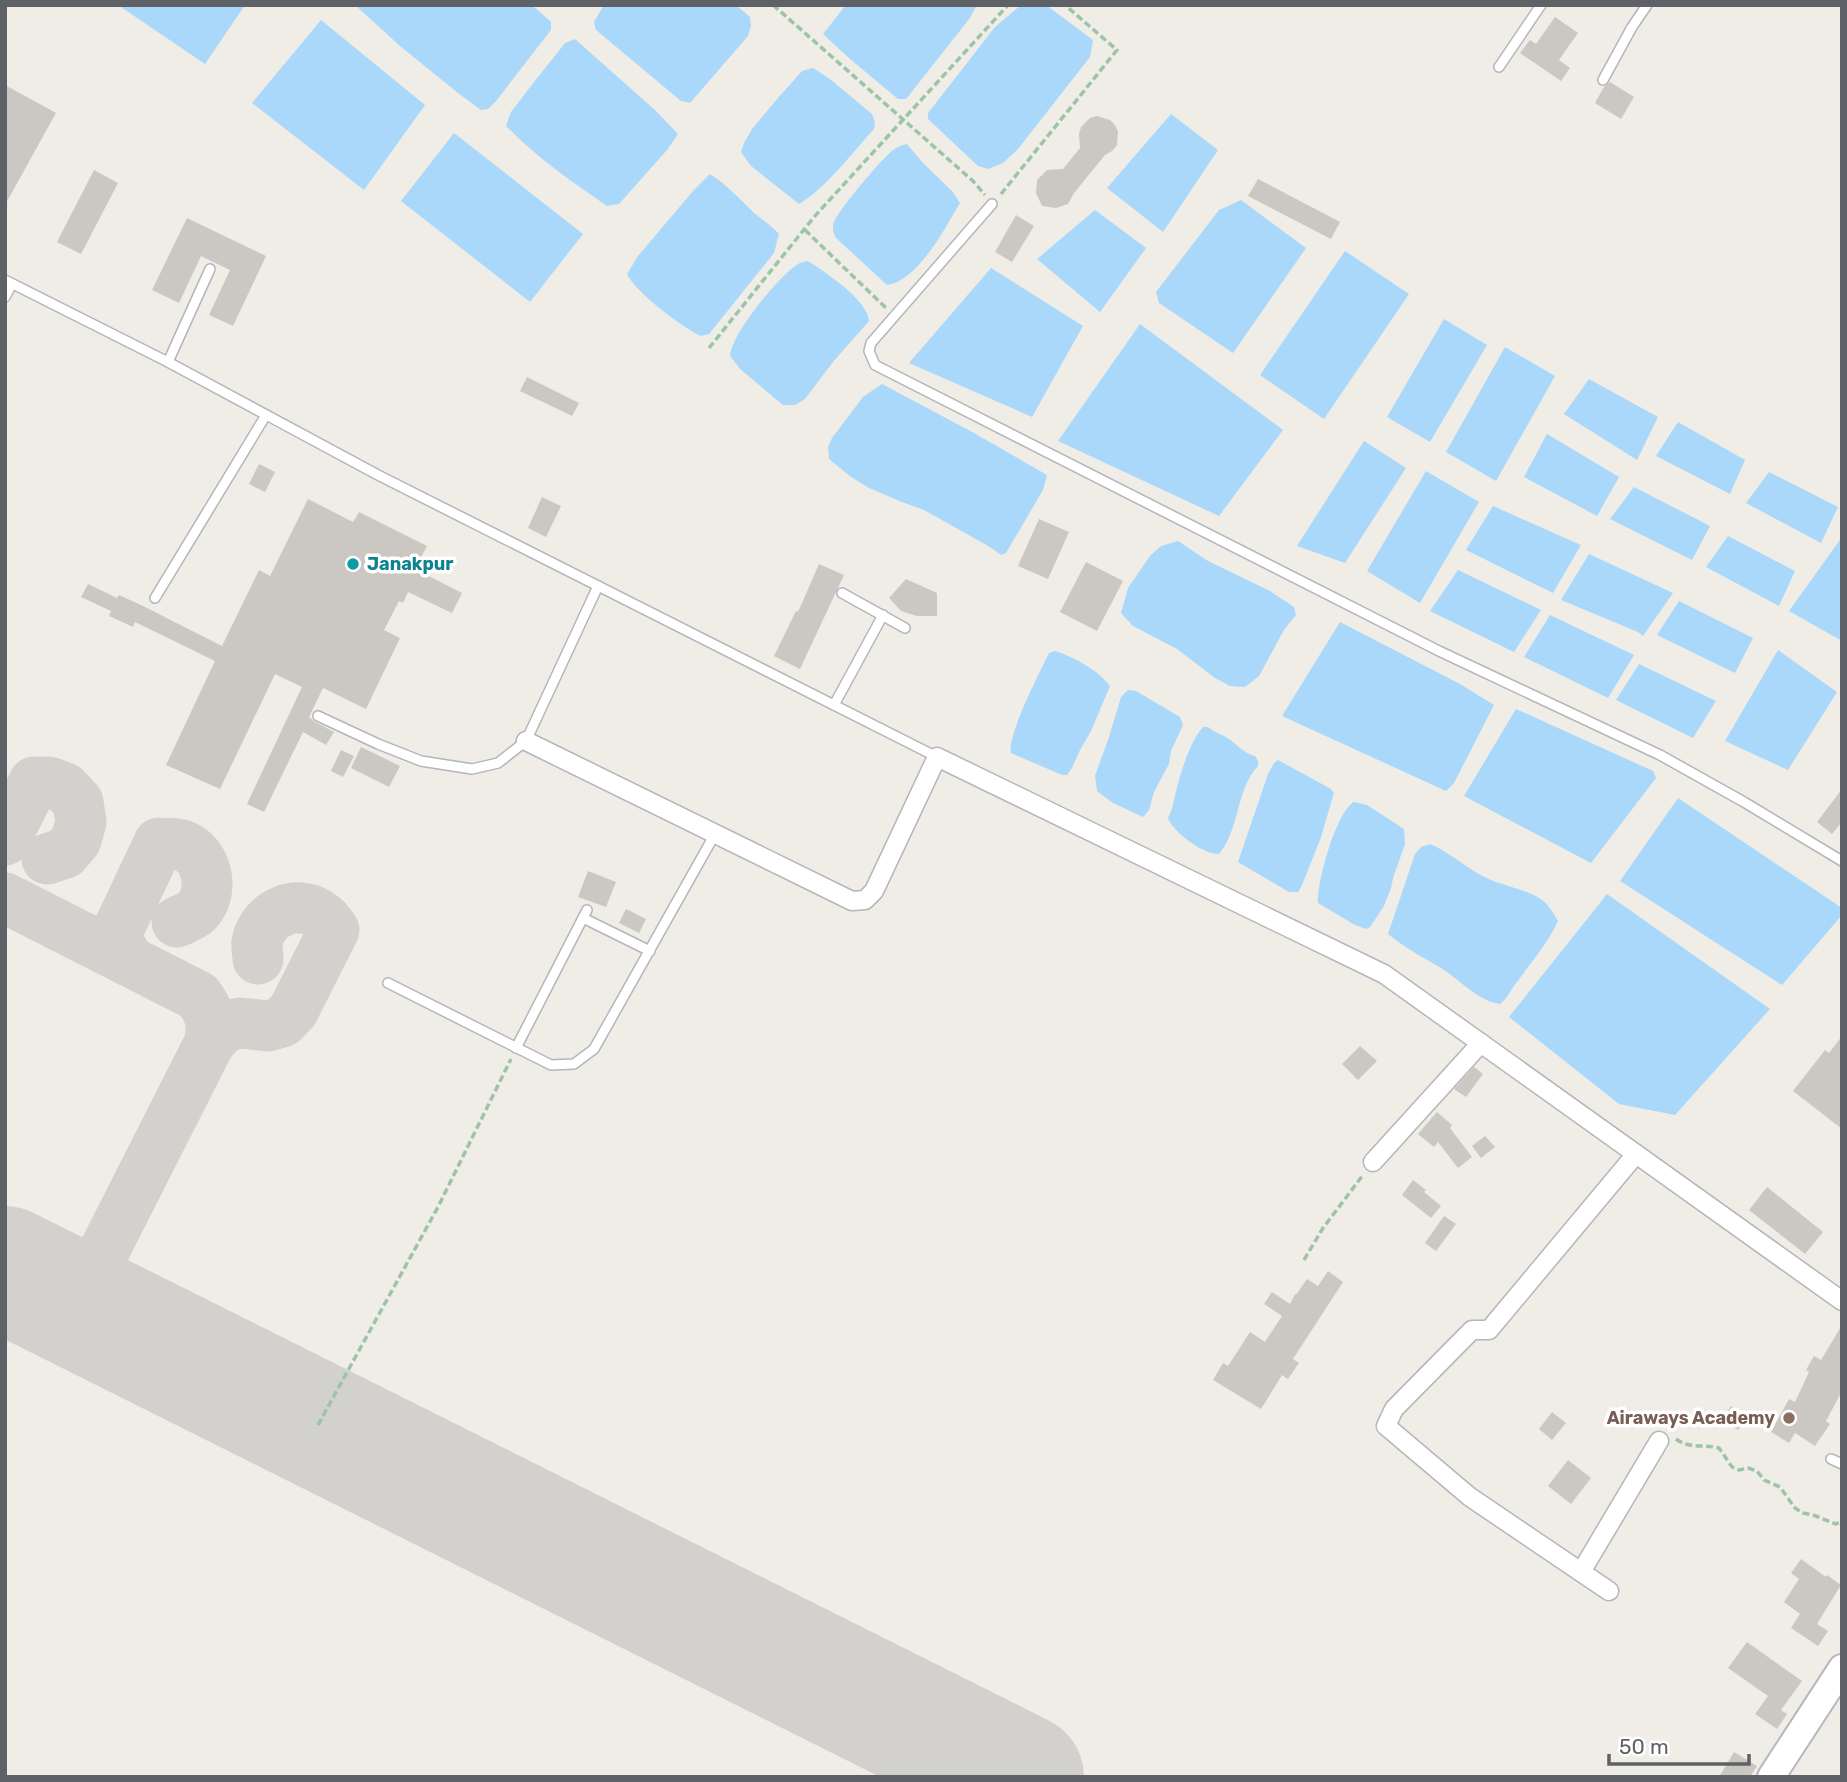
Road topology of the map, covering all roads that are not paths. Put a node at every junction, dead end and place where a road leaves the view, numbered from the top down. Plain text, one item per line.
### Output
1 (1541, 5) edge
2 (1647, 5) edge
3 (1499, 67) dead end
4 (1602, 80) dead end
5 (992, 204) road end
6 (210, 268) dead end
7 (8, 282) edge
8 (5, 297) edge
9 (169, 362) junction
10 (266, 415) junction
11 (598, 586) junction
12 (842, 593) dead end
13 (155, 598) dead end
14 (883, 615) junction
15 (905, 628) dead end
16 (834, 705) junction
17 (318, 716) dead end
18 (526, 741) junction
19 (937, 757) junction
20 (715, 834) junction
21 (1842, 861) edge
22 (650, 951) junction
23 (388, 983) dead end
24 (1481, 1044) junction
25 (516, 1048) junction
26 (1636, 1154) junction
27 (1373, 1162) road end
28 (1842, 1301) edge
29 (1659, 1441) road end
30 (1831, 1459) dead end
31 (1842, 1464) edge
32 (1581, 1572) junction
33 (1609, 1591) dead end
34 (1842, 1668) edge
35 (1771, 1777) edge

1 - 3 lane
2 - 4 lane
5 - 21 lane
6 - 9 lane
7 - 8 lane
7 - 9 lane
9 - 10 lane
10 - 11 lane
10 - 13 lane
11 - 16 lane
11 - 18 lane
12 - 14 lane
14 - 15 lane
14 - 16 lane
16 - 19 lane
17 - 18 lane
18 - 20 street
19 - 20 street
19 - 24 street
20 - 22 lane
22 - 25 lane
22 - 25 lane
23 - 25 lane
24 - 26 street
24 - 27 street
26 - 28 street
26 - 32 street
29 - 32 street
30 - 31 lane
32 - 33 street
34 - 35 main road

